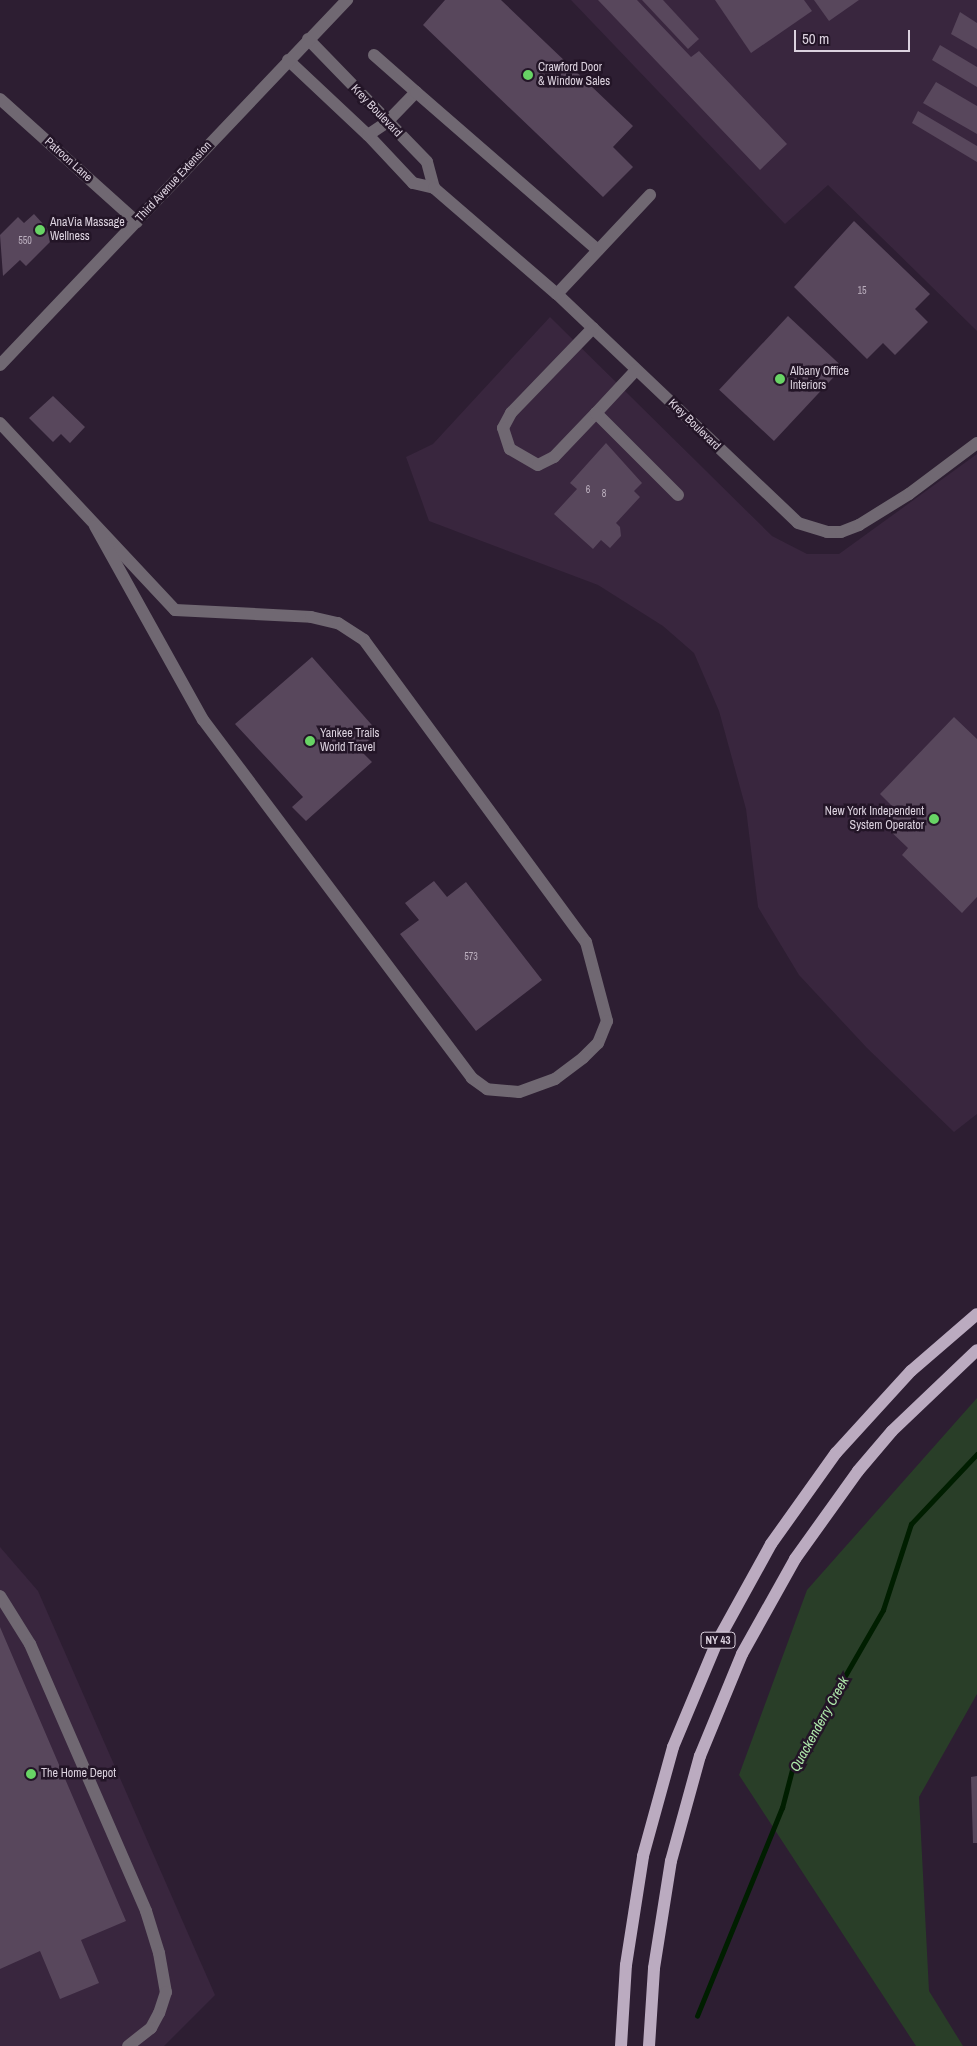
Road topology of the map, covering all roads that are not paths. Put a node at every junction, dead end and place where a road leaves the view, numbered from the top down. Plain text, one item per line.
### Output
1 (347, 0) edge
2 (308, 39) junction
3 (374, 55) dead end
4 (288, 60) junction
5 (416, 92) junction
6 (0, 99) edge
7 (386, 123) junction
8 (368, 135) junction
9 (434, 188) junction
10 (650, 195) dead end
11 (137, 222) junction
12 (598, 250) junction
13 (556, 294) junction
14 (593, 328) junction
15 (0, 365) edge
16 (636, 370) junction
17 (596, 412) junction
18 (0, 423) edge
19 (977, 443) edge
20 (678, 494) dead end
21 (94, 526) junction
22 (977, 1314) edge
23 (977, 1350) edge
24 (0, 1596) edge
25 (128, 2046) edge
26 (621, 2046) edge
27 (649, 2046) edge

1 - 2 street, Third Avenue Extension
2 - 4 street, Third Avenue Extension
2 - 7 street, Krey Boulevard
3 - 5 street
4 - 8 street, Krey Boulevard
4 - 11 street, Third Avenue Extension
5 - 7 street
5 - 12 street
6 - 11 street, Patroon Lane
7 - 8 street
7 - 9 street, Krey Boulevard
8 - 9 street, Krey Boulevard
9 - 13 street, Krey Boulevard
10 - 12 street
11 - 15 street, Third Avenue Extension
12 - 13 street
13 - 14 street, Krey Boulevard
14 - 16 street, Krey Boulevard
14 - 17 street
16 - 17 street
16 - 19 street, Krey Boulevard
17 - 20 street
18 - 21 street
21 - 21 street
22 - 26 main road, NY 43
23 - 27 main road, NY 43
24 - 25 street

